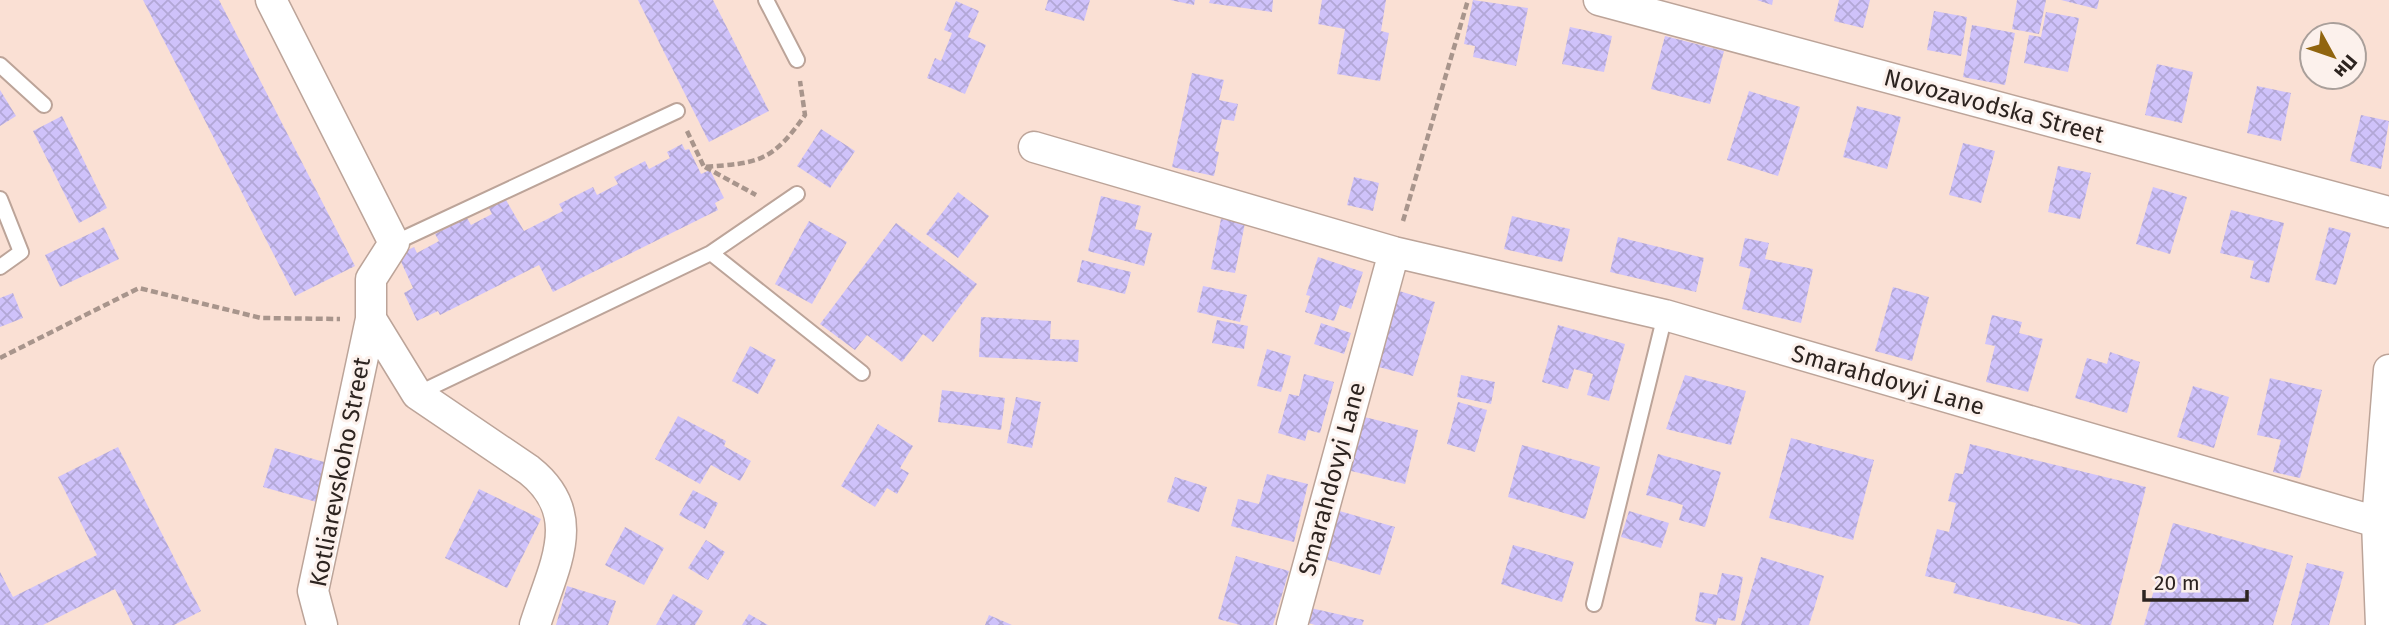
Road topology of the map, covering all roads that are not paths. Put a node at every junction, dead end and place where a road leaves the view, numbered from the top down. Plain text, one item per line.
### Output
1 (271, 0) edge
2 (766, 0) edge
3 (1599, 0) edge
4 (797, 60) road end
5 (0, 65) edge
6 (44, 105) dead end
7 (677, 111) road end
8 (1034, 147) dead end
9 (797, 194) dead end
10 (0, 199) edge
11 (2389, 212) edge
12 (394, 243) junction
13 (1394, 252) junction
14 (711, 253) junction
15 (0, 267) edge
16 (1665, 315) junction
17 (371, 319) junction
18 (2389, 370) edge
19 (862, 373) dead end
20 (417, 394) junction
21 (2377, 522) junction
22 (1594, 604) dead end
23 (322, 625) edge
24 (535, 625) edge
25 (1292, 625) edge
26 (2381, 625) edge

1 - 12 street
2 - 4 lane
3 - 11 street, Novozavodska Street
5 - 6 lane
7 - 12 lane
8 - 13 street, Smarahdovyi Lane
9 - 14 lane
10 - 15 lane
12 - 17 street, Kotliarevskoho Street
13 - 16 street, Smarahdovyi Lane
13 - 25 street, Smarahdovyi Lane
14 - 19 lane
14 - 20 lane
16 - 21 street, Smarahdovyi Lane
16 - 22 lane
17 - 20 street, Kotliarevskoho Street
17 - 23 street, Kotliarevskoho Street
18 - 21 street
20 - 24 street, Kotliarevskoho Street
21 - 26 street

